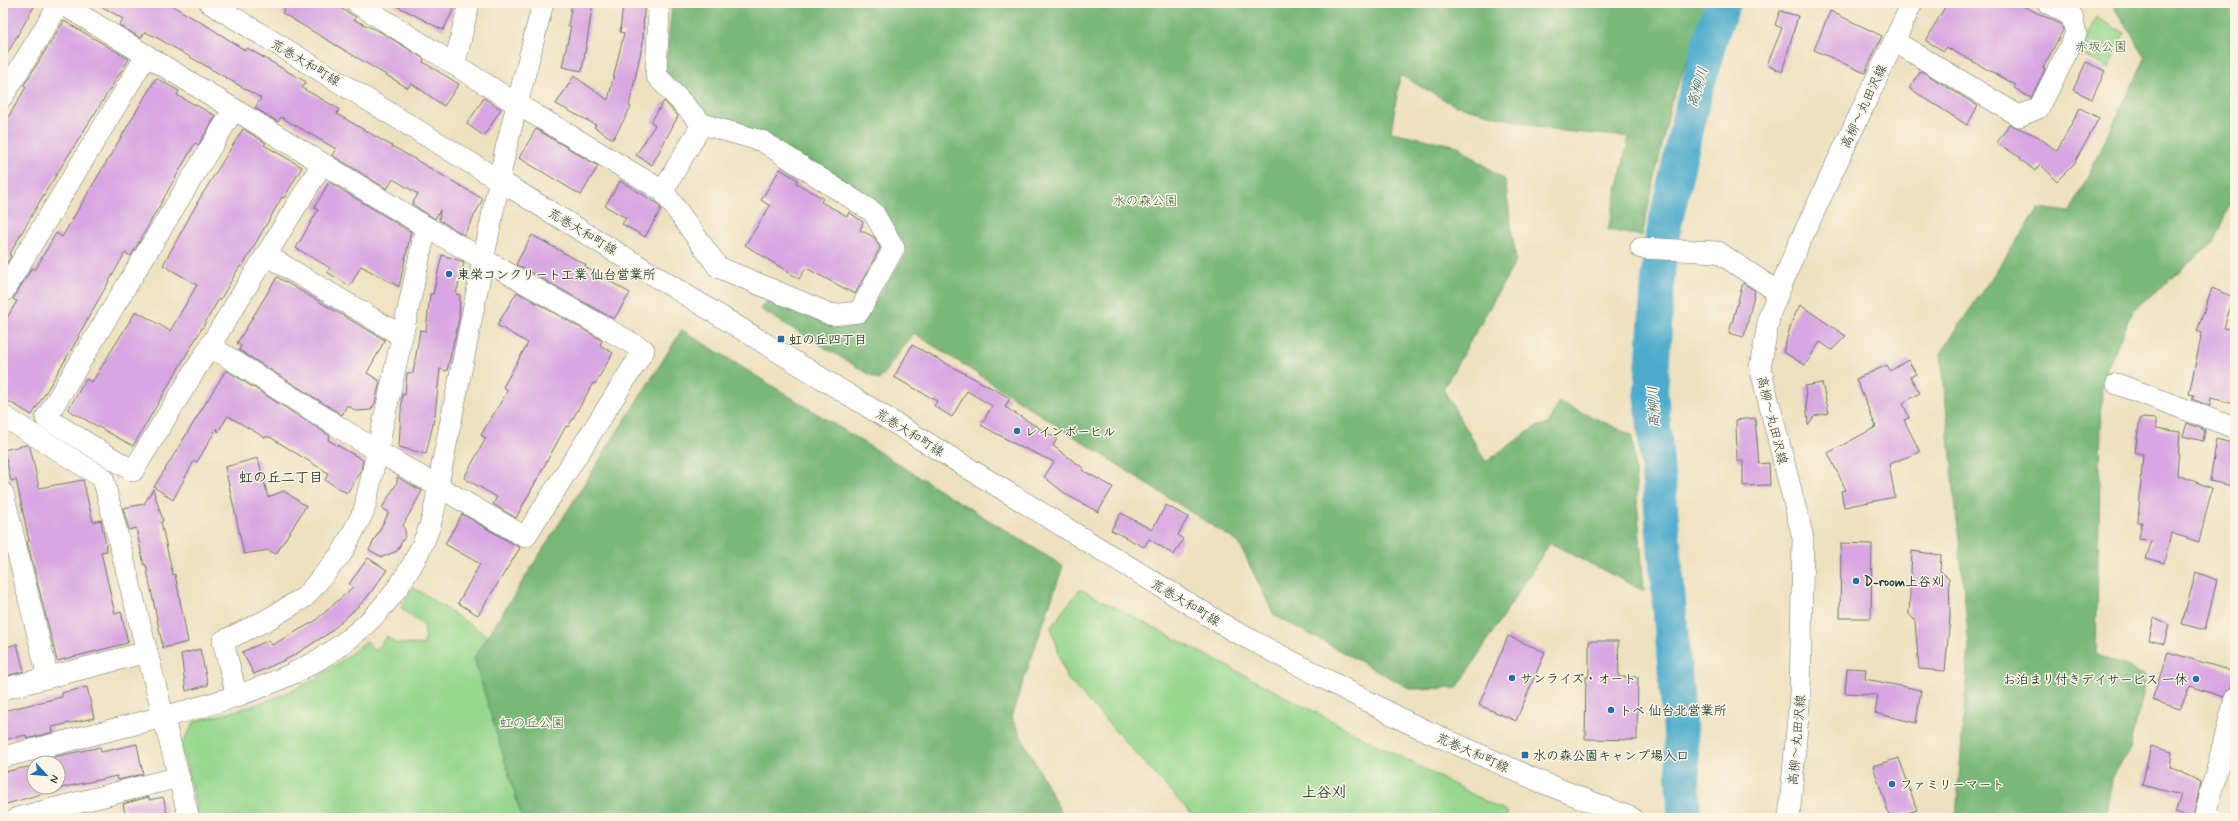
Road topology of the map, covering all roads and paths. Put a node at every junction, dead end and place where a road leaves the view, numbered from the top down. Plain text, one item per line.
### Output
1 (61, 3) edge
2 (210, 3) edge
3 (357, 3) edge
4 (470, 3) edge
5 (543, 3) edge
6 (655, 3) edge
7 (1912, 3) edge
8 (2048, 3) edge
9 (1894, 41) junction
10 (146, 56) junction
11 (455, 63) junction
12 (3, 96) edge
13 (517, 104) junction
14 (234, 109) junction
15 (702, 124) junction
16 (322, 164) junction
17 (500, 180) junction
18 (663, 191) junction
19 (426, 227) junction
20 (1641, 248) dead end
21 (266, 255) junction
22 (484, 261) junction
23 (3, 292) edge
24 (1778, 292) junction
25 (402, 336) junction
26 (210, 346) junction
27 (2118, 384) dead end
28 (3, 416) edge
29 (2235, 428) edge
30 (377, 451) junction
31 (438, 486) junction
32 (3, 493) edge
33 (148, 652) junction
34 (48, 677) junction
35 (3, 689) edge
36 (237, 697) junction
37 (2235, 699) edge
38 (164, 716) junction
39 (3, 757) edge
40 (179, 777) junction
41 (82, 810) edge
42 (16, 818) edge
43 (189, 818) edge
44 (1632, 818) edge
45 (1789, 818) edge
46 (2212, 818) edge

1 - 10 street
1 - 12 street
2 - 17 street, 荒巻大和町線
3 - 11 street
4 - 11 street
5 - 13 street
6 - 15 street
7 - 9 street, 高柳～丸田沢線
8 - 9 street
9 - 24 street, 高柳～丸田沢線
10 - 14 street
10 - 23 street
11 - 13 street
13 - 17 street
13 - 18 street
14 - 16 street
14 - 26 street
15 - 18 street
15 - 18 street
16 - 19 street
16 - 21 street
17 - 22 street
17 - 44 street, 荒巻大和町線
19 - 22 street
19 - 25 street
20 - 24 street
21 - 25 street
21 - 26 street
22 - 31 street
22 - 31 street
24 - 45 street, 高柳～丸田沢線
25 - 30 street
26 - 30 street
27 - 29 street
28 - 33 street
30 - 31 street
30 - 36 street
31 - 36 street
32 - 34 street
33 - 34 street
33 - 38 street
34 - 35 street
36 - 38 street
37 - 46 street
38 - 39 street
38 - 40 street
40 - 41 street
40 - 43 street
41 - 42 street

